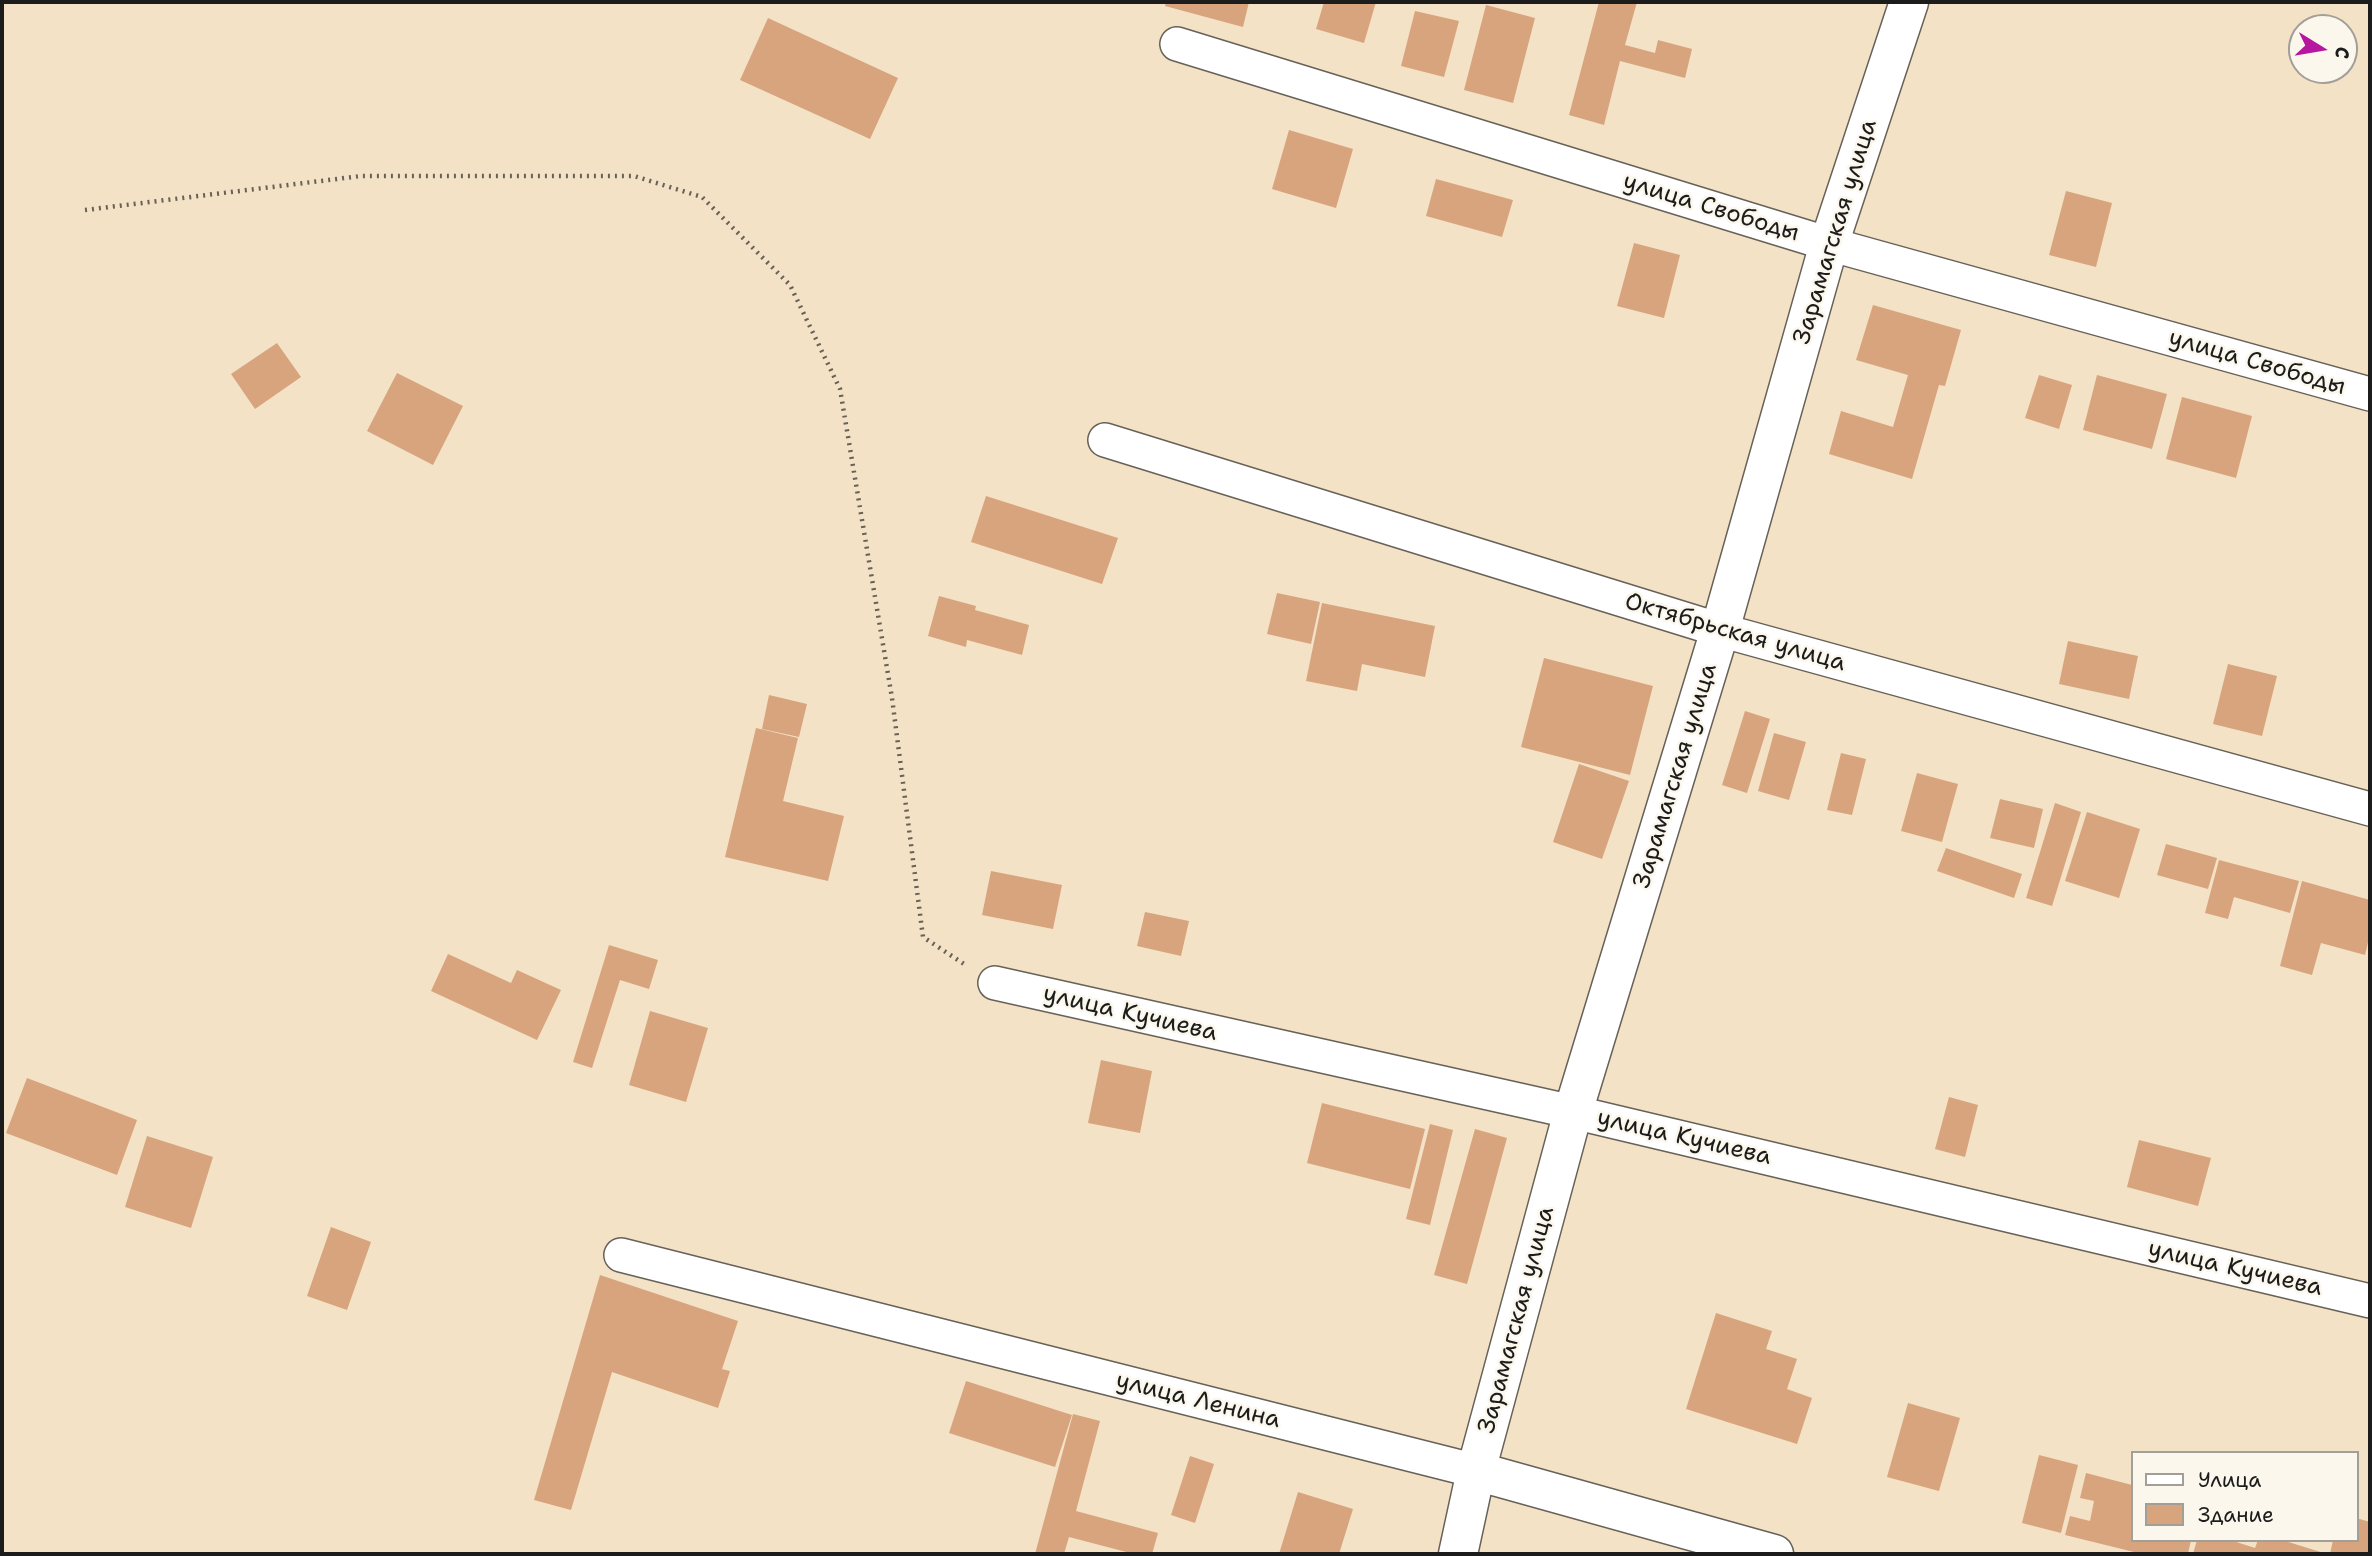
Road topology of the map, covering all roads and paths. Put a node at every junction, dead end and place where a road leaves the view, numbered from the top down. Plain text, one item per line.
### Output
1 (1909, 2) edge
2 (1177, 44) dead end
3 (85, 210) dead end
4 (1829, 244) junction
5 (2370, 394) edge
6 (1105, 440) dead end
7 (1720, 630) junction
8 (2370, 810) edge
9 (995, 984) joint
10 (1573, 1112) junction
11 (621, 1255) dead end
12 (2370, 1301) edge
13 (1476, 1471) junction
14 (1458, 1554) edge
15 (1774, 1554) edge

1 - 4 street, Зарамагская улица
2 - 4 street, улица Свободы
3 - 9 path
4 - 5 street, улица Свободы
4 - 7 street, Зарамагская улица
6 - 7 street, Октябрьская улица
7 - 8 street, Октябрьская улица
7 - 10 street, Зарамагская улица
9 - 10 street, улица Кучиева
10 - 12 street, улица Кучиева
10 - 13 street, Зарамагская улица
11 - 13 street, улица Ленина
13 - 14 street, Зарамагская улица
13 - 15 street, улица Ленина

